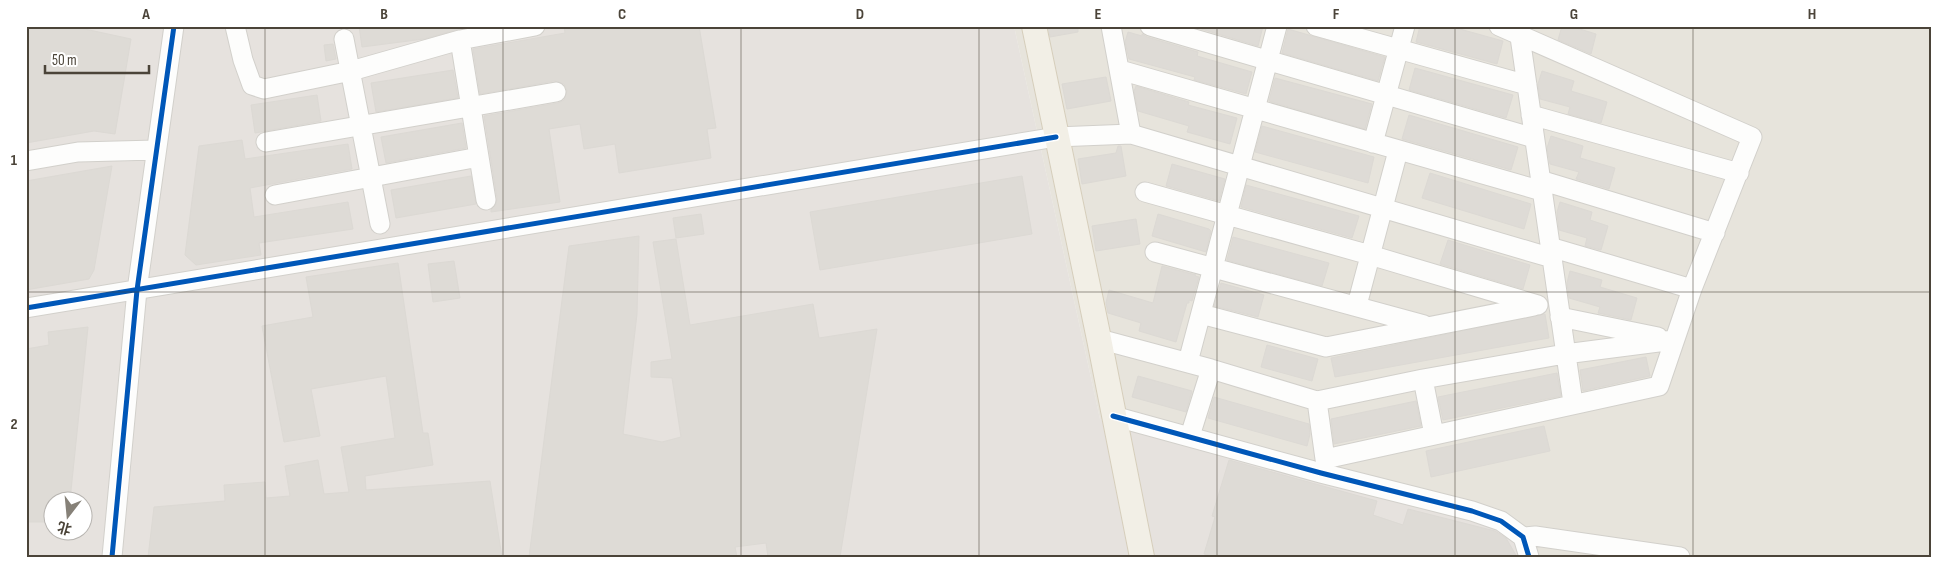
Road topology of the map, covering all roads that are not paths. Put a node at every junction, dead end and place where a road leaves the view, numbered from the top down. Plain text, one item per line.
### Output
1 (174, 26) edge
2 (235, 26) edge
3 (535, 26) edge
4 (1034, 26) edge
5 (1111, 26) edge
6 (1150, 26) edge
7 (1277, 26) edge
8 (1316, 26) edge
9 (1405, 26) edge
10 (1499, 26) edge
11 (1520, 36) junction
12 (344, 39) dead end
13 (460, 40) junction
14 (1399, 49) junction
15 (1269, 60) junction
16 (1120, 70) junction
17 (351, 71) junction
18 (1527, 85) junction
19 (556, 92) dead end
20 (1386, 96) junction
21 (471, 106) junction
22 (1256, 108) junction
23 (1531, 116) junction
24 (361, 125) junction
25 (1131, 134) junction
26 (1056, 137) junction
27 (1534, 138) junction
28 (266, 142) dead end
29 (1372, 142) junction
30 (156, 150) junction
31 (1398, 151) junction
32 (479, 157) junction
33 (26, 161) edge
34 (1241, 167) junction
35 (1739, 173) junction
36 (371, 177) junction
37 (1541, 185) junction
38 (1145, 192) dead end
39 (274, 195) dead end
40 (486, 200) dead end
41 (1383, 208) junction
42 (1228, 215) junction
43 (380, 224) dead end
44 (1715, 233) junction
45 (1155, 252) dead end
46 (1551, 253) junction
47 (1370, 255) junction
48 (1214, 267) junction
49 (137, 290) junction
50 (1692, 290) junction
51 (1538, 305) junction
52 (1357, 306) junction
53 (26, 308) edge
54 (1559, 310) junction
55 (1201, 314) junction
56 (1427, 326) junction
57 (1099, 338) junction
58 (1674, 340) junction
59 (1565, 354) junction
60 (1188, 362) junction
61 (1212, 369) junction
62 (1423, 379) junction
63 (1317, 401) junction
64 (1573, 403) junction
65 (1113, 416) junction
66 (1434, 435) junction
67 (1190, 436) junction
68 (1523, 537) junction
69 (112, 557) edge
70 (1142, 557) edge
71 (1529, 557) edge
72 (1680, 557) edge

1 - 30 street
2 - 17 street
3 - 13 street
4 - 26 main road
5 - 16 street
6 - 15 street
7 - 15 street
8 - 14 street
9 - 14 street
10 - 11 street
11 - 18 street
11 - 35 street
12 - 17 street
13 - 17 street
13 - 21 street
14 - 18 street
14 - 20 street
15 - 20 street
15 - 22 street
16 - 22 street
16 - 25 street
17 - 24 street
18 - 23 street
19 - 21 street
20 - 27 street
20 - 29 street
21 - 24 street
21 - 32 street
22 - 29 street
22 - 34 street
23 - 27 street
23 - 35 street
24 - 28 street
24 - 36 street
25 - 26 street
25 - 34 street
26 - 49 street
26 - 57 main road
27 - 37 street
29 - 31 street
30 - 33 street
30 - 49 street
31 - 37 street
31 - 41 street
32 - 36 street
32 - 40 street
34 - 41 street
34 - 42 street
35 - 44 street
36 - 39 street
36 - 43 street
37 - 44 street
37 - 46 street
38 - 42 street
41 - 46 street
41 - 47 street
42 - 47 street
42 - 48 street
44 - 50 street
45 - 48 street
46 - 50 street
46 - 54 street
47 - 51 street
47 - 52 street
48 - 52 street
48 - 55 street
49 - 53 street
49 - 69 street
50 - 58 street
51 - 54 street
51 - 56 street
52 - 56 street
54 - 58 street
54 - 59 street
55 - 56 street
55 - 60 street
57 - 60 street
57 - 65 main road
58 - 59 street
58 - 64 street
59 - 62 street
59 - 64 street
60 - 61 street
61 - 63 street
61 - 67 street
62 - 63 street
62 - 66 street
63 - 66 street
64 - 66 street
65 - 67 street
65 - 70 main road
67 - 68 street
68 - 71 street
68 - 72 street

